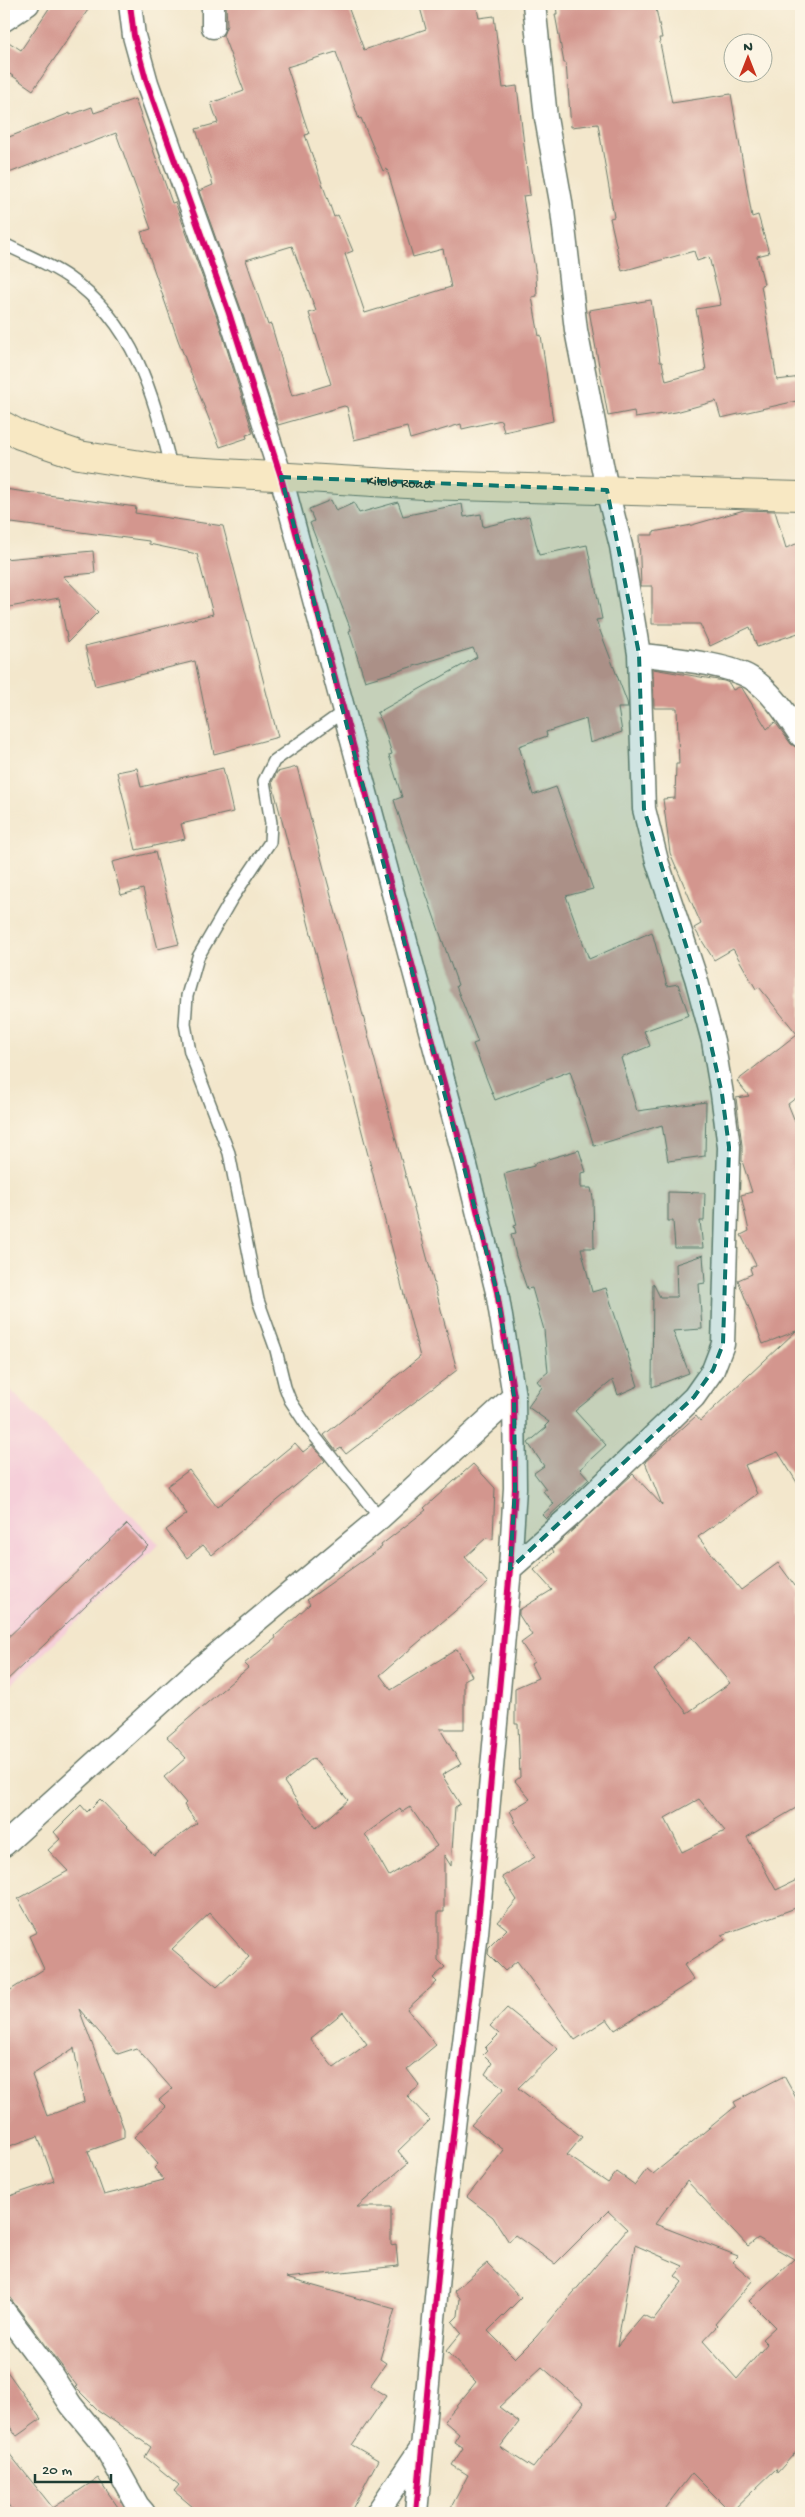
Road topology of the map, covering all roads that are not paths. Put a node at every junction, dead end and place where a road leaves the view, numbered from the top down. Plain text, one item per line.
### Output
1 (28, 4) edge
2 (130, 4) edge
3 (213, 4) edge
4 (534, 4) edge
5 (4, 20) edge
6 (213, 27) dead end
7 (4, 244) edge
8 (4, 426) edge
9 (172, 470) junction
10 (281, 478) junction
11 (608, 490) junction
12 (801, 496) edge
13 (639, 654) junction
14 (344, 710) junction
15 (801, 736) edge
16 (514, 1396) junction
17 (380, 1518) junction
18 (510, 1568) junction
19 (4, 1845) edge
20 (4, 2311) edge
21 (423, 2444) junction
22 (144, 2513) edge
23 (377, 2513) edge
24 (416, 2513) edge

1 - 5 street
2 - 10 street
3 - 6 street
4 - 11 street
7 - 9 lane
8 - 9 main road, Kilolo Road
9 - 10 main road, Kilolo Road
10 - 11 main road, Kilolo Road
10 - 14 street
11 - 12 main road, Kilolo Road
11 - 13 street
13 - 15 street
13 - 18 street
14 - 16 street
14 - 17 lane
16 - 17 street
16 - 18 street
17 - 19 street
18 - 21 street
20 - 22 street
21 - 23 street
21 - 24 street

